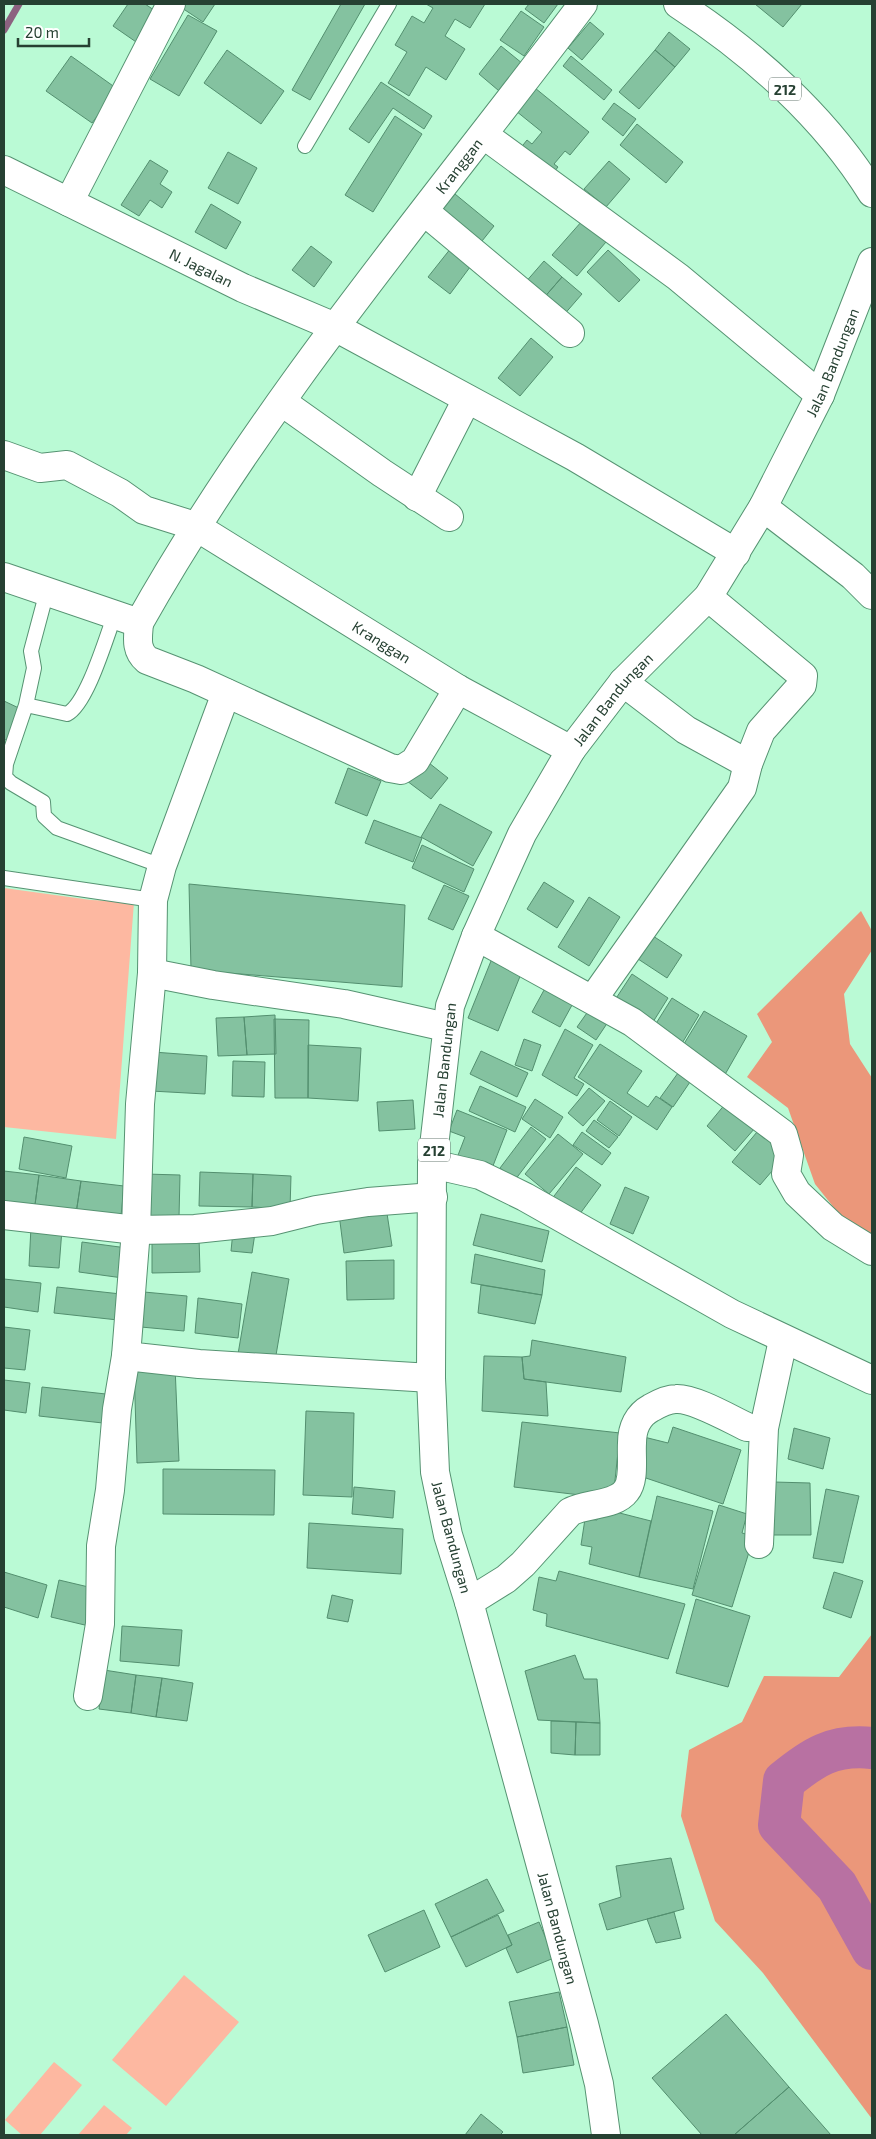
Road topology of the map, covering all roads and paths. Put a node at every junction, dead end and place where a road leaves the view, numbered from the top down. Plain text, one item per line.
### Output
1 (171, 4) edge
2 (389, 4) edge
3 (583, 4) edge
4 (678, 4) edge
5 (484, 135) junction
6 (305, 146) dead end
7 (4, 170) edge
8 (872, 193) edge
9 (69, 202) junction
10 (425, 212) junction
11 (872, 262) edge
12 (866, 300) edge
13 (335, 327) junction
14 (570, 332) dead end
15 (820, 395) junction
16 (467, 399) junction
17 (282, 402) junction
18 (4, 455) edge
19 (417, 496) junction
20 (763, 507) junction
21 (449, 517) dead end
22 (195, 526) junction
23 (736, 553) junction
24 (4, 577) edge
25 (47, 591) junction
26 (872, 595) edge
27 (708, 597) junction
28 (127, 619) junction
29 (623, 682) junction
30 (458, 689) junction
31 (226, 693) junction
32 (26, 705) junction
33 (571, 750) junction
34 (748, 764) junction
35 (162, 866) junction
36 (4, 878) edge
37 (153, 900) junction
38 (476, 936) junction
39 (152, 973) junction
40 (593, 999) junction
41 (446, 1027) junction
42 (432, 1164) junction
43 (433, 1197) junction
44 (4, 1215) edge
45 (136, 1230) junction
46 (872, 1251) edge
47 (783, 1340) junction
48 (126, 1356) junction
49 (431, 1378) junction
50 (872, 1380) edge
51 (746, 1427) dead end
52 (758, 1544) dead end
53 (469, 1602) junction
54 (88, 1696) dead end
55 (606, 2135) edge

1 - 9 street
2 - 6 lane
3 - 5 street, Kranggan
4 - 8 street, 212
5 - 10 street, Kranggan
5 - 15 street
7 - 9 street, N. Jagalan
9 - 13 street, N. Jagalan
10 - 13 street, Kranggan
10 - 14 street
11 - 12 street, Jalan Bandungan / 212
12 - 15 street, Jalan Bandungan / 212
13 - 16 street
13 - 17 street, Kranggan
15 - 20 street, Jalan Bandungan / 212
16 - 19 street
16 - 23 street
17 - 19 street
17 - 22 street, Kranggan
18 - 22 street, Kranggan
19 - 21 street
20 - 23 street, Jalan Bandungan / 212
20 - 26 street
22 - 28 street, Kranggan
22 - 30 street, Kranggan
23 - 27 street, Jalan Bandungan / 212
24 - 25 street
25 - 28 street
25 - 32 lane
27 - 29 street, Jalan Bandungan / 212
27 - 34 street
28 - 31 street
28 - 32 lane
29 - 33 street, Jalan Bandungan / 212
29 - 34 street
30 - 31 street
30 - 33 street, Kranggan
31 - 35 street
32 - 35 lane
33 - 38 street, Jalan Bandungan / 212
34 - 40 street
35 - 37 street
36 - 37 lane
37 - 39 street
38 - 40 street
38 - 41 street, Jalan Bandungan / 212
39 - 41 street
39 - 45 street
40 - 46 street
41 - 42 street, Jalan Bandungan / 212
42 - 43 street, Jalan Bandungan / 212
42 - 47 street
43 - 45 street
43 - 49 street, Jalan Bandungan / 212
44 - 45 street
45 - 48 street
47 - 50 street
47 - 52 street
48 - 49 street
48 - 54 street
49 - 53 street, Jalan Bandungan / 212
51 - 53 street
53 - 55 street, Jalan Bandungan / 212

